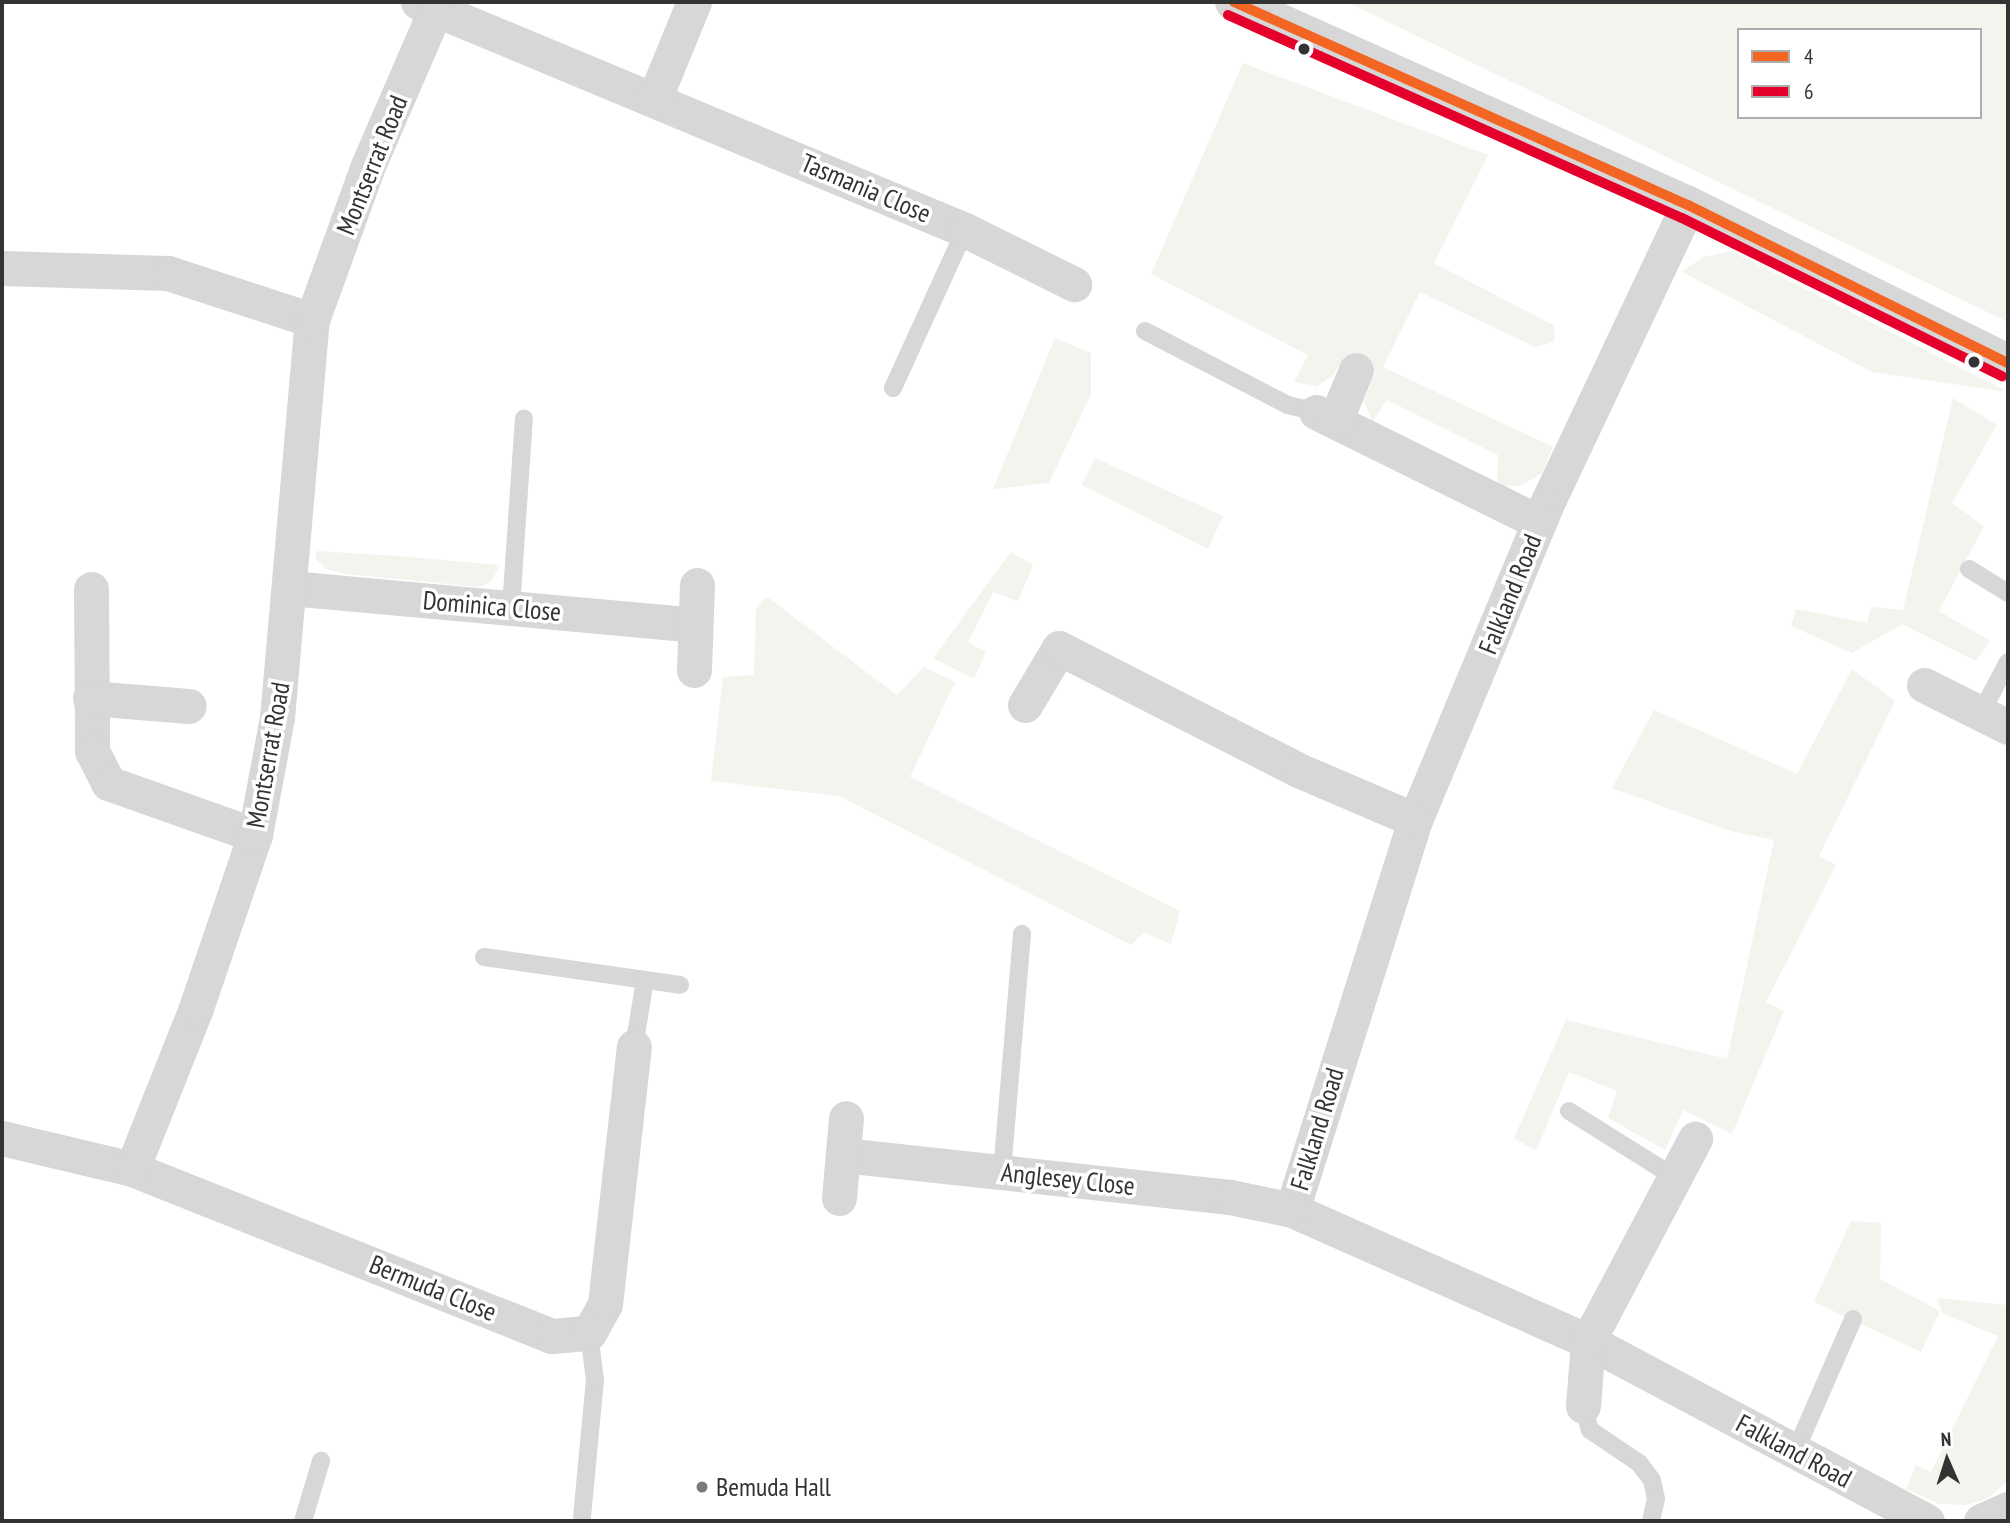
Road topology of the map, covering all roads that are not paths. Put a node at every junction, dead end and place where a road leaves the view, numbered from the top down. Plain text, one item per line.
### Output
1 (694, 2) edge
2 (1234, 2) edge
3 (426, 6) edge
4 (655, 97) junction
5 (1688, 205) junction
6 (965, 230) junction
7 (2, 268) edge
8 (1074, 285) dead end
9 (312, 320) junction
10 (1145, 331) dead end
11 (2008, 363) edge
12 (1356, 370) dead end
13 (893, 388) dead end
14 (1326, 417) junction
15 (524, 418) dead end
16 (1539, 522) junction
17 (1969, 569) dead end
18 (697, 585) dead end
19 (290, 588) junction
20 (91, 589) dead end
21 (2008, 593) edge
22 (512, 607) junction
23 (694, 625) junction
24 (2008, 662) edge
25 (694, 670) dead end
26 (1924, 685) dead end
27 (90, 698) junction
28 (1025, 705) dead end
29 (189, 706) dead end
30 (1995, 720) edge
31 (1415, 820) junction
32 (255, 835) junction
33 (1021, 934) dead end
34 (484, 957) dead end
35 (645, 980) junction
36 (680, 985) dead end
37 (634, 1047) joint
38 (1569, 1111) dead end
39 (846, 1118) dead end
40 (2, 1138) edge
41 (1695, 1139) dead end
42 (843, 1155) junction
43 (132, 1169) junction
44 (1002, 1172) junction
45 (1676, 1178) junction
46 (839, 1198) dead end
47 (1292, 1210) junction
48 (1853, 1319) dead end
49 (589, 1333) junction
50 (1588, 1341) junction
51 (1583, 1406) joint
52 (1795, 1452) junction
53 (321, 1461) dead end
54 (2008, 1509) edge
55 (582, 1517) dead end
56 (303, 1521) edge
57 (1651, 1521) edge
58 (1927, 1521) edge
59 (1981, 1521) edge

1 - 4 street
2 - 5 street
3 - 4 street, Tasmania Close
3 - 9 street, Montserrat Road
4 - 6 street, Tasmania Close
5 - 11 street
5 - 16 street, Falkland Road
6 - 8 street, Tasmania Close
6 - 13 lane
7 - 9 street
9 - 19 street, Montserrat Road
10 - 14 lane
12 - 14 street
14 - 16 street, Falkland Road
15 - 22 lane
16 - 31 street, Falkland Road
17 - 21 lane
18 - 23 street
19 - 22 street, Dominica Close
19 - 32 street, Montserrat Road
20 - 27 street
22 - 23 street, Dominica Close
23 - 25 street
24 - 30 lane
26 - 30 street
27 - 29 street
27 - 32 street
28 - 31 street
31 - 47 street, Falkland Road
32 - 43 street, Montserrat Road
33 - 44 lane
34 - 35 lane
35 - 36 lane
35 - 37 lane
37 - 49 street
38 - 45 lane
39 - 42 street
40 - 43 street, Bermuda Close
41 - 45 street
42 - 44 street, Anglesey Close
42 - 46 street
43 - 49 street, Bermuda Close
44 - 47 street, Anglesey Close
45 - 50 street
47 - 50 street, Falkland Road
48 - 52 lane
49 - 55 lane
50 - 51 street
50 - 52 street, Falkland Road
51 - 57 lane
52 - 58 street, Falkland Road
53 - 56 lane
54 - 59 street

